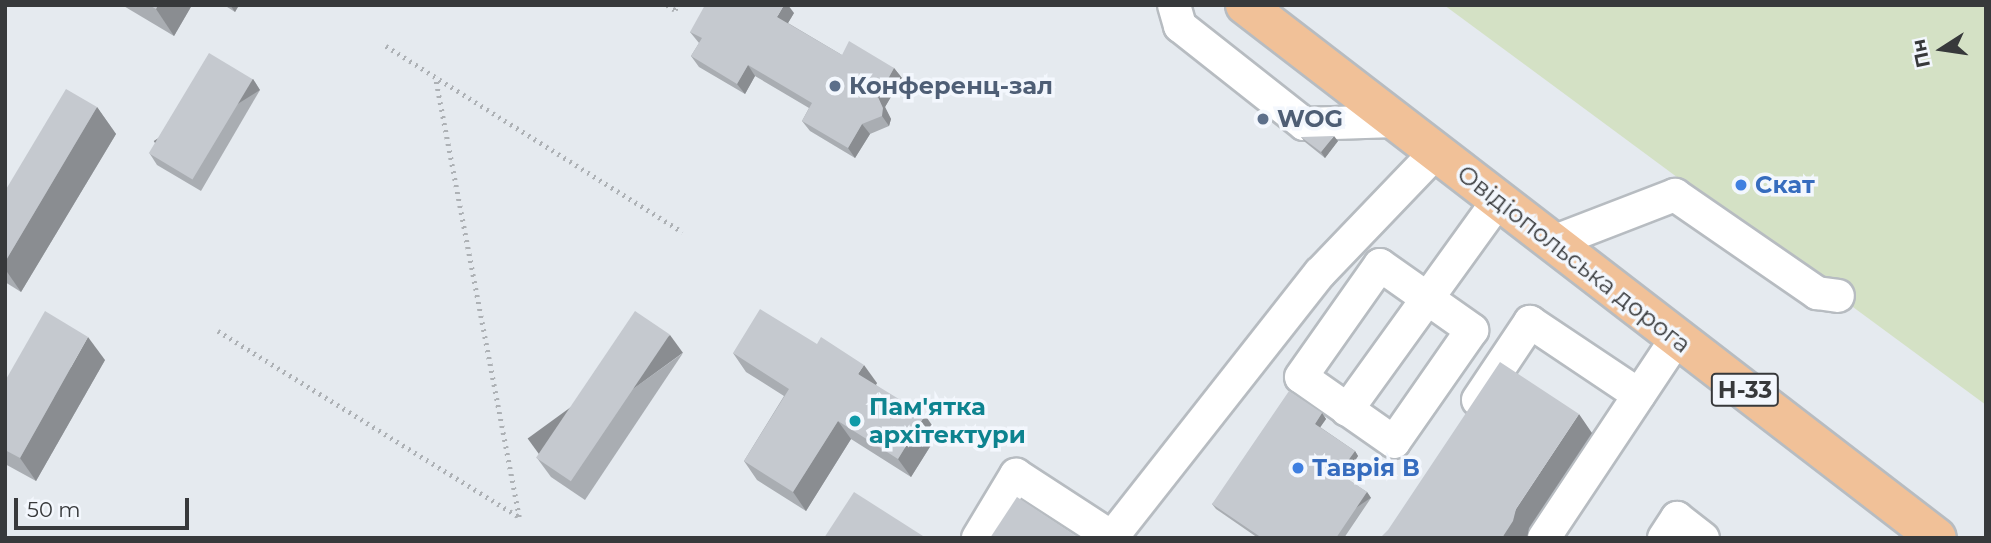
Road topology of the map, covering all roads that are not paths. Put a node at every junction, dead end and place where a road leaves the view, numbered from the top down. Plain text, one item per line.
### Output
1 (1174, 5) edge
2 (1245, 5) edge
3 (1395, 121) junction
4 (1436, 152) junction
5 (1498, 201) junction
6 (1553, 242) junction
7 (1838, 296) dead end
8 (1428, 298) junction
9 (1284, 319) junction
10 (1677, 338) junction
11 (1323, 346) junction
12 (1639, 395) junction
13 (1347, 410) junction
14 (1464, 421) edge
15 (978, 538) edge
16 (1112, 538) edge
17 (1544, 538) edge
18 (1664, 538) edge
19 (1703, 538) edge
20 (1937, 538) edge

1 - 3 lane
2 - 3 main road, Овідіопольська дорога / Н-33
3 - 4 main road, Овідіопольська дорога / Н-33
4 - 5 main road, Овідіопольська дорога / Н-33
4 - 9 lane
5 - 6 main road, Овідіопольська дорога / Н-33
5 - 8 lane
6 - 7 lane
6 - 10 main road, Овідіопольська дорога / Н-33
8 - 11 lane
8 - 13 lane
8 - 13 lane
9 - 11 lane
9 - 16 lane
10 - 12 lane
10 - 20 main road, Овідіопольська дорога / Н-33
11 - 13 lane
12 - 14 lane
12 - 17 lane
15 - 16 lane
18 - 19 lane

